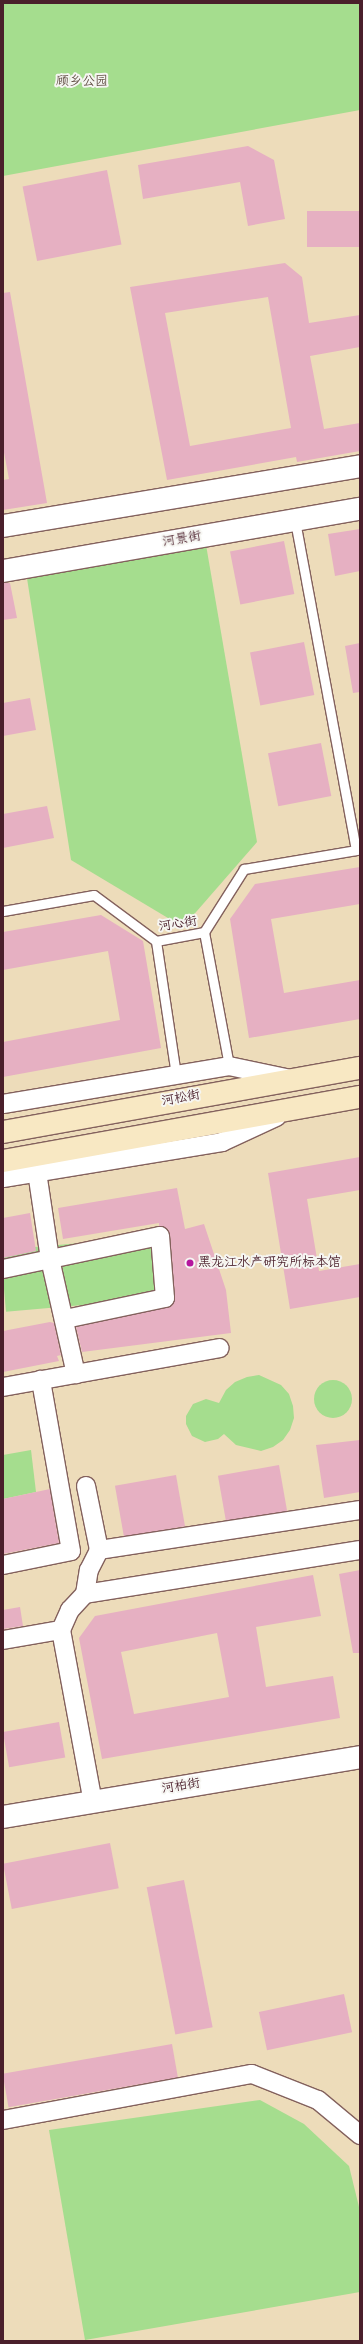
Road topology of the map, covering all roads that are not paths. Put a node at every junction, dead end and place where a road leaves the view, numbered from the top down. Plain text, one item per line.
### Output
1 (360, 466) edge
2 (360, 509) edge
3 (295, 521) junction
4 (3, 526) edge
5 (3, 570) edge
6 (3, 911) edge
7 (204, 932) junction
8 (156, 941) junction
9 (229, 1066) junction
10 (360, 1068) edge
11 (176, 1074) junction
12 (290, 1079) junction
13 (360, 1098) edge
14 (3, 1104) edge
15 (9, 1130) edge
16 (20, 1164) edge
17 (3, 1178) edge
18 (50, 1259) junction
19 (3, 1269) edge
20 (65, 1319) junction
21 (220, 1348) dead end
22 (76, 1374) junction
23 (41, 1380) junction
24 (3, 1387) edge
25 (86, 1486) dead end
26 (360, 1510) edge
27 (99, 1550) junction
28 (360, 1550) edge
29 (3, 1565) edge
30 (85, 1594) junction
31 (62, 1630) junction
32 (3, 1640) edge
33 (360, 1757) edge
34 (93, 1802) junction
35 (3, 1816) edge
36 (3, 2120) edge
37 (360, 2135) edge

1 - 4 street
2 - 3 street, 河景街
3 - 5 street, 河景街
3 - 7 lane
6 - 8 lane
7 - 8 lane, 河心街
7 - 9 lane, 河心街
8 - 11 lane, 河心街
9 - 11 street
9 - 12 street
10 - 12 main road, 河松街
11 - 14 street
12 - 15 main road, 河松街
13 - 16 main road
16 - 17 street
16 - 18 street
18 - 19 street
18 - 20 street
18 - 20 street
20 - 22 street
21 - 22 street
22 - 23 street
23 - 24 street
23 - 29 street
25 - 27 street
26 - 27 street
27 - 30 street
28 - 30 street
30 - 31 street
31 - 32 street
31 - 34 street
33 - 34 street, 河柏街
34 - 35 street, 河柏街
36 - 37 street

